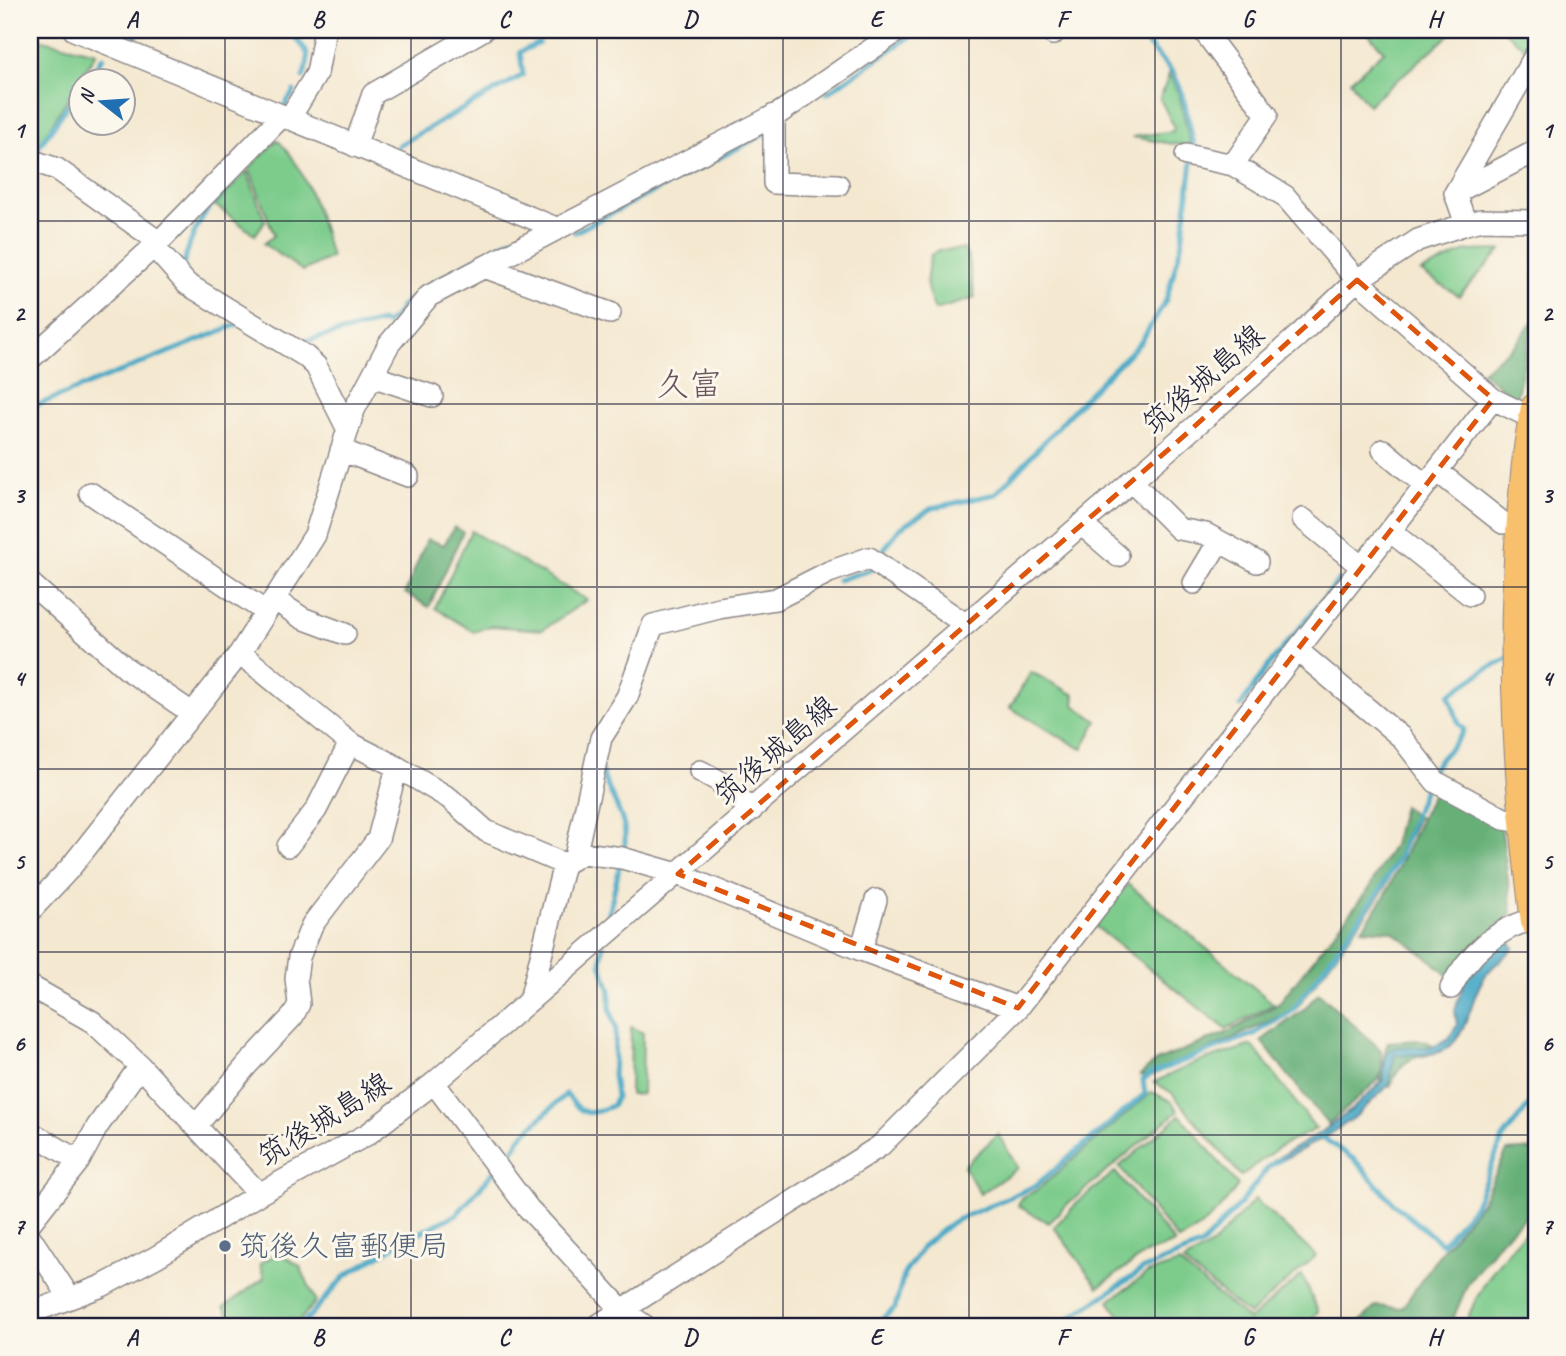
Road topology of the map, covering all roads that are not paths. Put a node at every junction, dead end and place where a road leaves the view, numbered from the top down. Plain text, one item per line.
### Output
1 (74, 30) edge
2 (325, 30) edge
3 (483, 30) edge
4 (900, 30) edge
5 (1203, 30) edge
6 (1536, 54) edge
7 (774, 116) junction
8 (285, 118) junction
9 (355, 146) junction
10 (1536, 151) edge
11 (1186, 155) dead end
12 (30, 160) edge
13 (1233, 165) junction
14 (838, 185) dead end
15 (1455, 193) junction
16 (1536, 221) edge
17 (1466, 224) junction
18 (556, 228) junction
19 (156, 244) junction
20 (484, 267) junction
21 (1357, 280) junction
22 (610, 313) dead end
23 (30, 359) edge
24 (372, 376) junction
25 (432, 396) dead end
26 (1493, 399) junction
27 (1535, 413) edge
28 (344, 440) junction
29 (1382, 450) dead end
30 (408, 476) dead end
31 (1431, 478) junction
32 (1131, 481) junction
33 (90, 493) dead end
34 (1530, 500) edge
35 (1303, 519) dead end
36 (1503, 523) dead end
37 (1081, 524) junction
38 (1390, 531) junction
39 (1219, 541) junction
40 (1118, 556) dead end
41 (1257, 562) dead end
42 (1362, 567) junction
43 (30, 583) edge
44 (1194, 583) dead end
45 (1470, 595) dead end
46 (270, 606) junction
47 (965, 624) junction
48 (345, 634) dead end
49 (1297, 650) junction
50 (240, 653) junction
51 (192, 713) junction
52 (350, 743) junction
53 (397, 767) junction
54 (700, 771) dead end
55 (1527, 807) edge
56 (752, 810) junction
57 (289, 845) dead end
58 (569, 861) junction
59 (678, 874) junction
60 (876, 900) dead end
61 (30, 912) edge
62 (1536, 920) edge
63 (861, 950) junction
64 (30, 986) edge
65 (1451, 988) dead end
66 (530, 1000) junction
67 (1018, 1008) junction
68 (140, 1066) junction
69 (434, 1083) junction
70 (196, 1126) junction
71 (30, 1132) edge
72 (79, 1161) junction
73 (259, 1194) junction
74 (30, 1223) edge
75 (30, 1237) edge
76 (70, 1298) junction
77 (621, 1310) junction
78 (30, 1313) edge
79 (597, 1326) edge
80 (645, 1326) edge

1 - 8 street
2 - 8 street
3 - 9 street
4 - 7 street
5 - 13 street
6 - 15 street
7 - 14 street
7 - 18 street
8 - 9 street
8 - 19 street
9 - 18 street
10 - 15 street
11 - 13 street
12 - 19 street
13 - 21 street
15 - 17 street
16 - 17 street, 筑後城島線
17 - 21 street, 筑後城島線
18 - 20 street
19 - 23 street
19 - 28 street
20 - 22 street
20 - 24 street
21 - 26 street
21 - 32 street, 筑後城島線
24 - 25 street
24 - 28 street
26 - 27 street
26 - 31 street
27 - 34 highway
28 - 30 street
28 - 46 street
29 - 31 street
31 - 36 street
31 - 38 street
32 - 37 street, 筑後城島線
32 - 39 street
33 - 46 street
34 - 55 highway
35 - 42 street
37 - 40 street
37 - 47 street, 筑後城島線
38 - 42 street
38 - 45 street
39 - 41 street
39 - 44 street
42 - 49 street
43 - 51 street
46 - 48 street
46 - 50 street
47 - 56 street, 筑後城島線
47 - 58 street
49 - 55 street
49 - 67 street
50 - 51 street
50 - 52 street
51 - 61 street
52 - 53 street
52 - 57 street
53 - 58 street
53 - 70 street
54 - 56 street
55 - 62 highway
56 - 59 street, 筑後城島線
58 - 59 street
58 - 66 street
59 - 63 street
59 - 66 street, 筑後城島線
60 - 63 street
62 - 65 street
63 - 67 street
64 - 68 street
66 - 69 street, 筑後城島線
67 - 77 street
68 - 70 street
68 - 72 street
69 - 73 street, 筑後城島線
69 - 77 street
70 - 73 street
71 - 72 street
72 - 74 street
73 - 76 street, 筑後城島線
75 - 76 street
76 - 78 street, 筑後城島線
77 - 79 street
77 - 80 street

